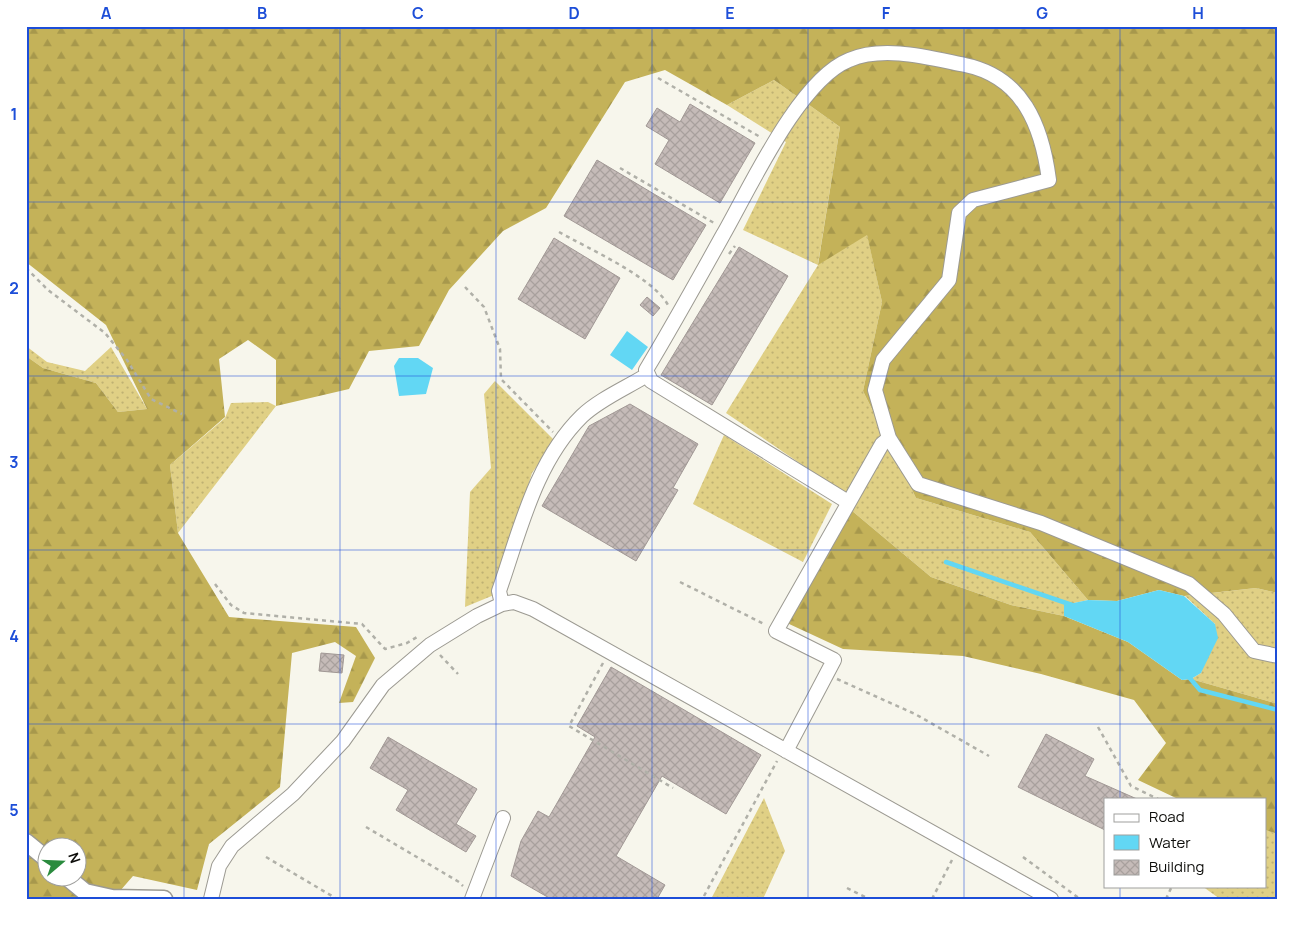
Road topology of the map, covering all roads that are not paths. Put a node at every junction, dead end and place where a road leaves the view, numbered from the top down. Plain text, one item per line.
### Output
1 (647, 375) junction
2 (889, 438) junction
3 (848, 502) junction
4 (502, 604) junction
5 (1278, 656) edge
6 (786, 751) junction
7 (504, 818) dead end
8 (26, 842) edge
9 (38, 852) edge
10 (80, 888) edge
11 (468, 893) edge
12 (164, 899) edge
13 (211, 899) edge
14 (1051, 899) edge

1 - 2 street
1 - 3 street
1 - 4 street
2 - 3 street
2 - 5 street
3 - 6 street
4 - 6 street
4 - 13 street
6 - 14 street
7 - 11 street
8 - 9 street
10 - 12 street

